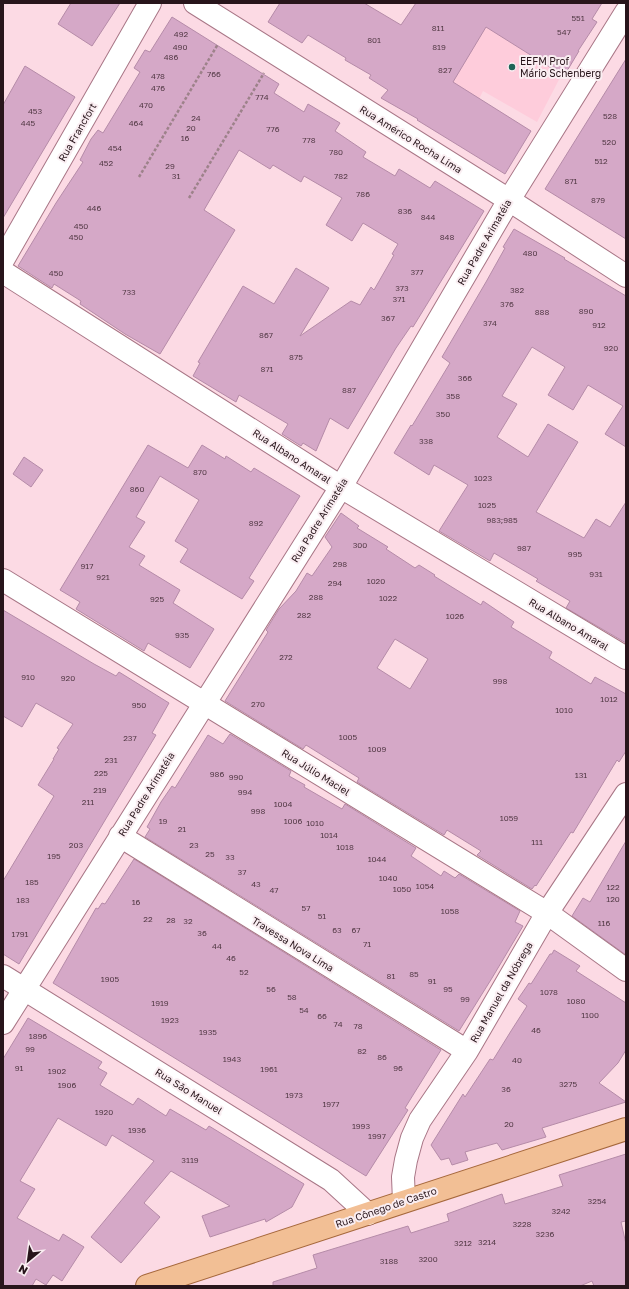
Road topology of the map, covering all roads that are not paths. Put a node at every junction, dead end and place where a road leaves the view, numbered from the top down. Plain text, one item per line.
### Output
1 (150, 3) edge
2 (195, 3) edge
3 (626, 12) edge
4 (509, 200) junction
5 (3, 260) edge
6 (3, 272) edge
7 (626, 276) edge
8 (340, 487) junction
9 (3, 580) edge
10 (626, 658) edge
11 (204, 703) junction
12 (626, 794) edge
13 (120, 836) junction
14 (547, 913) junction
15 (626, 970) edge
16 (3, 976) edge
17 (24, 989) junction
18 (3, 1023) edge
19 (467, 1051) junction
20 (626, 1129) edge
21 (404, 1201) junction
22 (368, 1214) junction
23 (147, 1286) edge

1 - 5 street, Rua Francfort
2 - 4 street, Rua Américo Rocha Lima
3 - 4 street, Rua Padre Arimatéia
4 - 7 street, Rua Américo Rocha Lima
4 - 8 street, Rua Padre Arimatéia
6 - 8 street, Rua Albano Amaral
8 - 10 street, Rua Albano Amaral
8 - 11 street, Rua Padre Arimatéia
9 - 11 street, Rua Júlio Maciel
11 - 13 street, Rua Padre Arimatéia
11 - 14 street, Rua Júlio Maciel
12 - 14 street, Rua Manuel da Nóbrega
13 - 17 street, Rua Padre Arimatéia
13 - 19 street, Travessa Nova Lima
14 - 15 street, Rua Júlio Maciel
14 - 19 street, Rua Manuel da Nóbrega
16 - 17 street, Rua São Manuel
17 - 18 street, Rua Padre Arimatéia
17 - 22 street, Rua São Manuel
19 - 21 street, Rua Manuel da Nóbrega
20 - 21 main road, Rua Cônego de Castro
21 - 22 main road, Rua Cônego de Castro
22 - 23 main road, Rua Cônego de Castro

